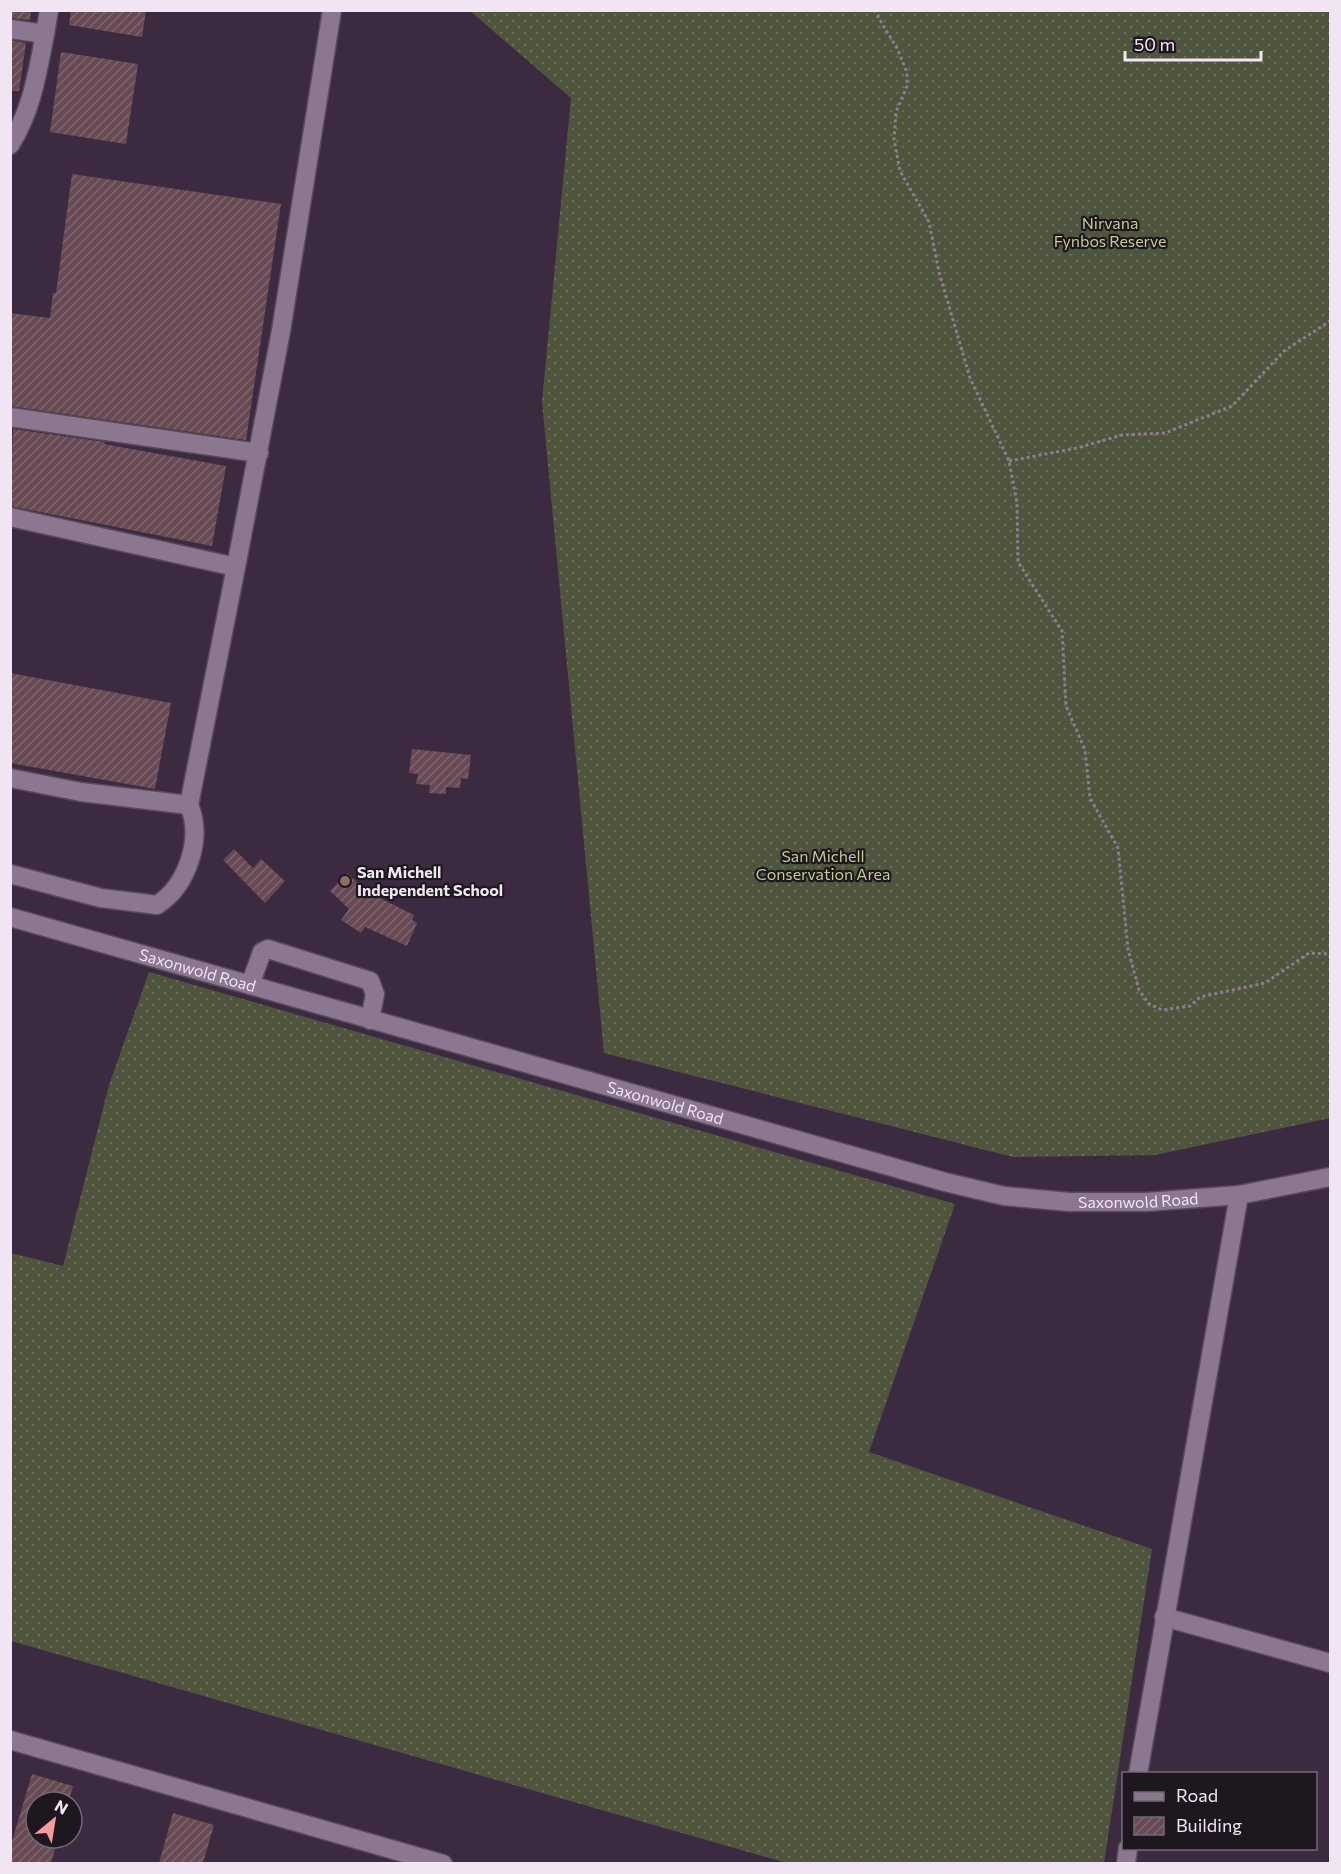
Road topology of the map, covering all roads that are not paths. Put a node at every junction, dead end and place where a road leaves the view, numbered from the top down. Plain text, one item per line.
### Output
1 (49, 10) edge
2 (332, 10) edge
3 (10, 29) edge
4 (45, 34) junction
5 (10, 145) edge
6 (10, 417) edge
7 (259, 453) junction
8 (10, 517) edge
9 (236, 567) junction
10 (10, 778) edge
11 (189, 805) junction
12 (10, 874) edge
13 (10, 917) edge
14 (250, 985) junction
15 (370, 1020) junction
16 (1330, 1177) edge
17 (1239, 1195) junction
18 (1164, 1617) junction
19 (1330, 1663) edge
20 (10, 1740) edge
21 (1138, 1772) edge
22 (443, 1863) edge

1 - 4 street
2 - 7 street
3 - 4 street
4 - 5 street
6 - 7 street
7 - 9 street
8 - 9 street
9 - 11 street
10 - 11 street
11 - 12 street
13 - 14 street, Saxonwold Road
14 - 15 street, Saxonwold Road
14 - 15 street
15 - 17 street, Saxonwold Road
16 - 17 street, Saxonwold Road
17 - 18 street
18 - 19 street
18 - 21 street
20 - 22 street

